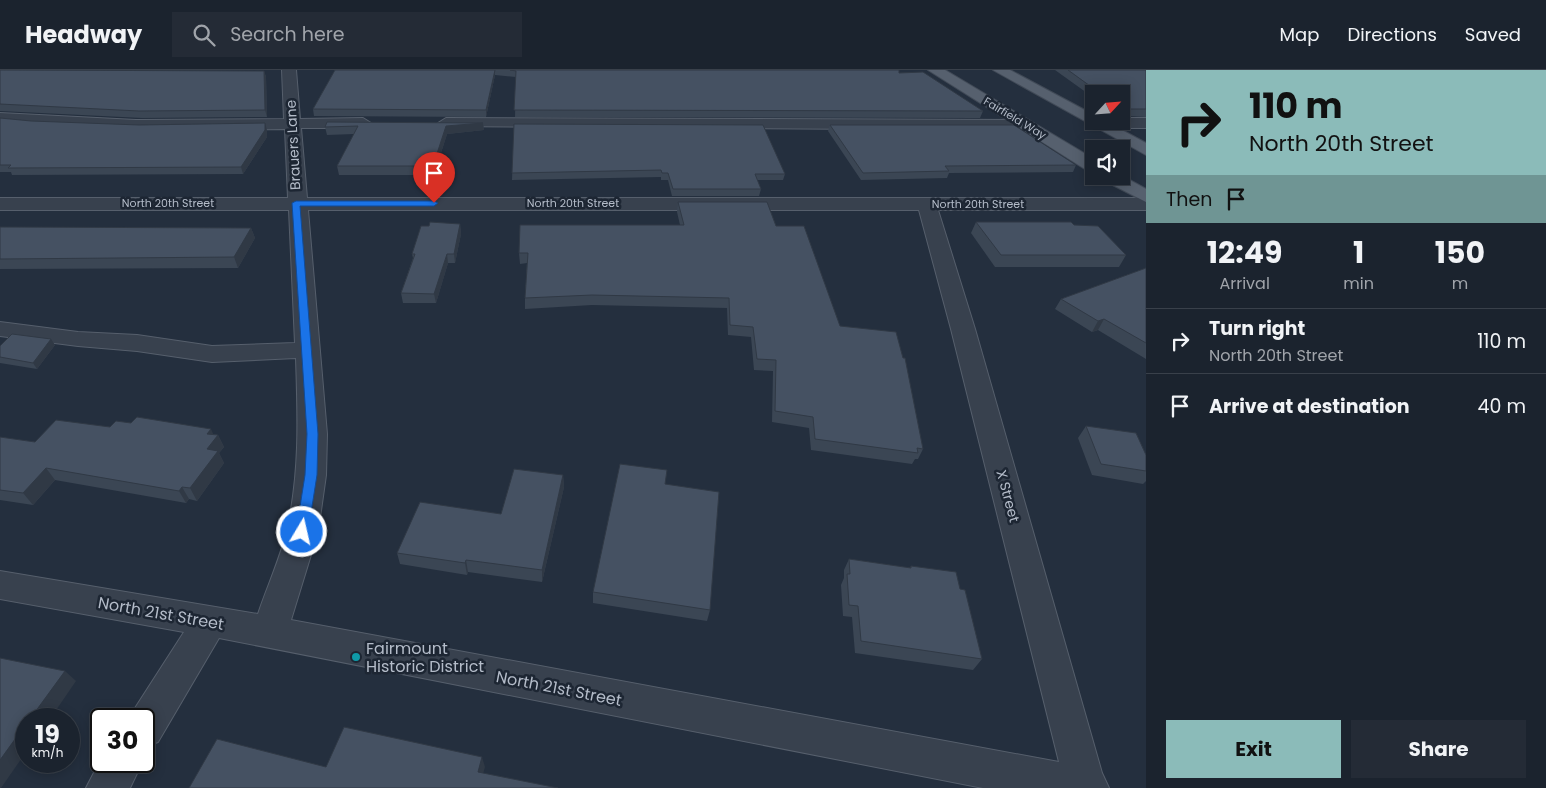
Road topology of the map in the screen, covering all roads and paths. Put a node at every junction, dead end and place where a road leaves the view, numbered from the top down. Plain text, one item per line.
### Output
1 (289, 70) edge
2 (936, 70) edge
3 (1000, 70) edge
4 (1085, 117) edge
5 (0, 118) edge
6 (292, 123) junction
7 (380, 123) edge
8 (429, 123) edge
9 (1130, 123) edge
10 (1146, 123) edge
11 (1025, 125) junction
12 (1109, 130) edge
13 (1146, 150) edge
14 (1085, 162) edge
15 (1126, 185) edge
16 (1146, 196) edge
17 (296, 203) junction
18 (0, 204) edge
19 (927, 204) junction
20 (1146, 204) edge
21 (0, 328) edge
22 (306, 350) junction
23 (0, 585) edge
24 (210, 621) junction
25 (269, 633) junction
26 (155, 710) edge
27 (116, 773) edge
28 (107, 788) edge
29 (1087, 788) edge

1 - 6 street, Brauers Lane
2 - 11 main road, Fairfield Way
3 - 4 main road
5 - 6 street
6 - 7 street
6 - 17 street, Brauers Lane
8 - 11 street
9 - 10 street
11 - 14 main road, Fairfield Way
12 - 13 main road
15 - 16 main road
17 - 18 street, North 20th Street
17 - 19 street, North 20th Street
17 - 22 street, Brauers Lane
19 - 20 street, North 20th Street
19 - 29 street, X Street
21 - 22 street
22 - 25 street, Brauers Lane
23 - 24 street, North 21st Street
24 - 25 street, North 21st Street
24 - 26 street
25 - 29 street, North 21st Street
27 - 28 street

